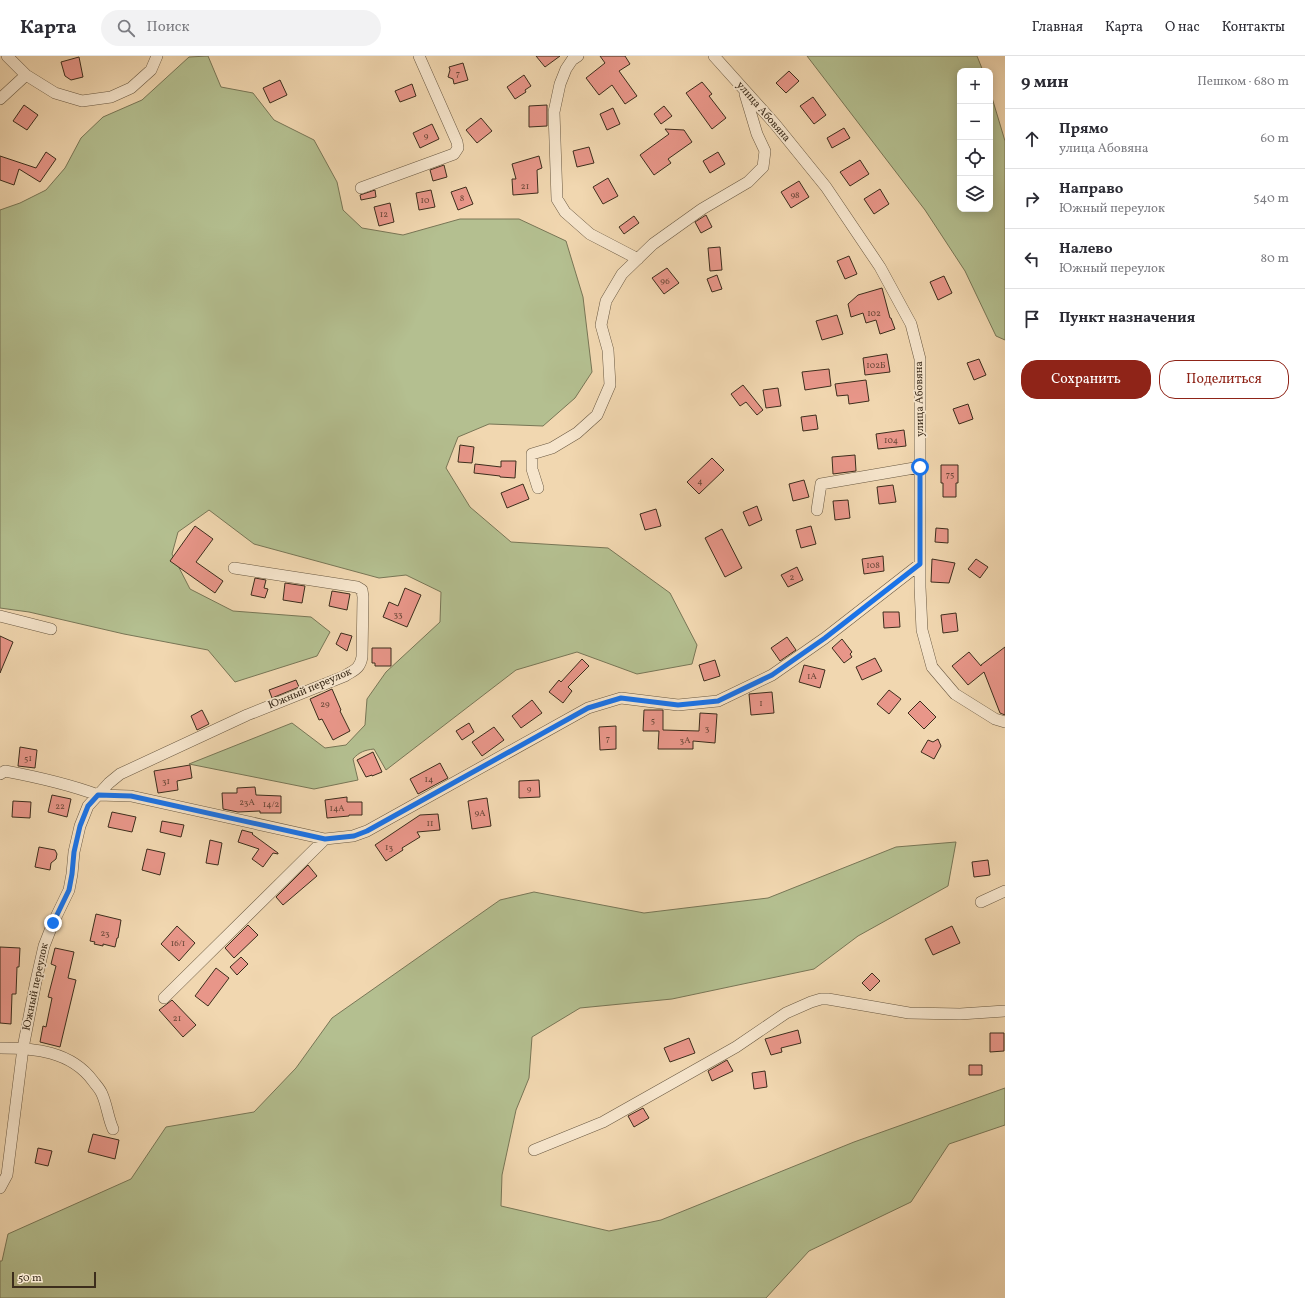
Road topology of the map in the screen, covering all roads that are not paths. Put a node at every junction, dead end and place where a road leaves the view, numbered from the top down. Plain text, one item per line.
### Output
1 (7, 56) edge
2 (157, 56) edge
3 (418, 56) edge
4 (578, 56) edge
5 (714, 56) edge
6 (26, 75) junction
7 (743, 89) junction
8 (0, 99) edge
9 (361, 188) dead end
10 (638, 259) junction
11 (920, 467) junction
12 (538, 488) dead end
13 (817, 510) dead end
14 (920, 564) junction
15 (234, 568) dead end
16 (0, 616) edge
17 (51, 629) dead end
18 (1005, 722) edge
19 (0, 774) edge
20 (98, 795) junction
21 (325, 839) junction
22 (1005, 891) edge
23 (981, 902) dead end
24 (164, 998) dead end
25 (1005, 1011) edge
26 (0, 1048) edge
27 (23, 1048) junction
28 (114, 1129) dead end
29 (534, 1150) dead end
30 (0, 1188) edge

1 - 6 street
2 - 6 street
3 - 9 street
4 - 10 street
5 - 7 street, улица Абовяна
6 - 8 street
7 - 10 street
7 - 11 street, улица Абовяна
10 - 12 street
11 - 13 street
11 - 14 street, улица Абовяна
14 - 18 street, улица Абовяна
14 - 21 street
15 - 20 street, Южный переулок
16 - 17 street
19 - 20 street
20 - 21 street
20 - 27 street, Южный переулок
21 - 24 street
22 - 23 street
25 - 29 street
26 - 27 street
27 - 28 street
27 - 30 street, Южный переулок

